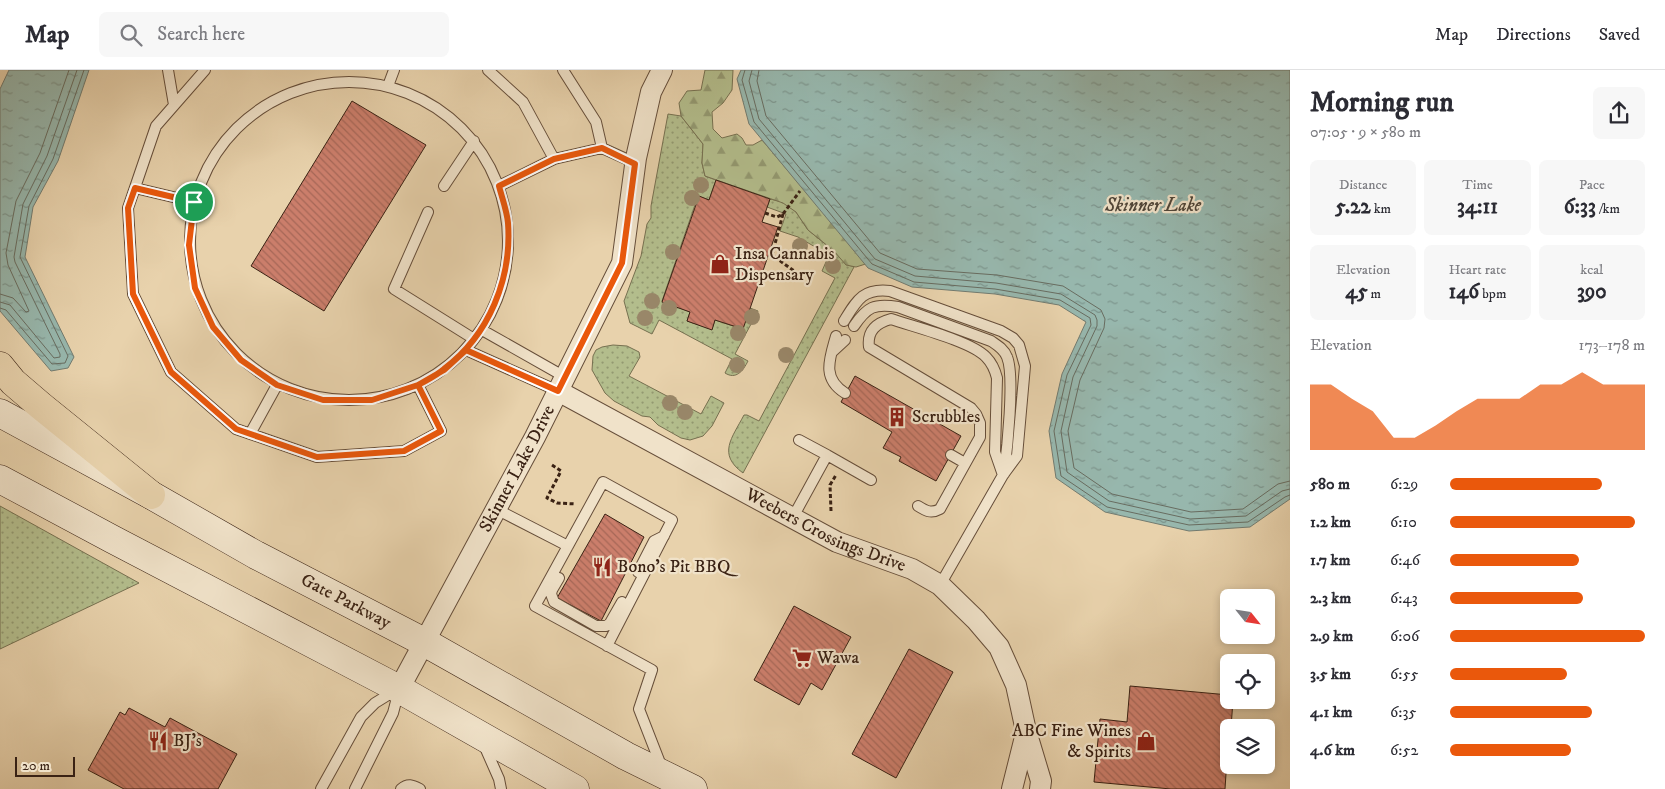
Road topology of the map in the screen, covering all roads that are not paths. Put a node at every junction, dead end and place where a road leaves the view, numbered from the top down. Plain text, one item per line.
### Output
1 (168, 70) edge
2 (205, 70) edge
3 (394, 70) edge
4 (488, 70) edge
5 (563, 70) edge
6 (662, 70) edge
7 (388, 86) junction
8 (174, 105) junction
9 (474, 141) junction
10 (602, 148) junction
11 (554, 159) junction
12 (635, 164) junction
13 (444, 186) dead end
14 (499, 186) junction
15 (135, 188) junction
16 (194, 202) junction
17 (428, 212) dead end
18 (482, 330) junction
19 (840, 338) dead end
20 (474, 339) junction
21 (466, 350) junction
22 (0, 366) edge
23 (561, 384) junction
24 (277, 385) junction
25 (418, 385) junction
26 (845, 393) dead end
27 (0, 413) edge
28 (250, 434) junction
29 (800, 440) dead end
30 (827, 455) junction
31 (951, 455) dead end
32 (965, 463) junction
33 (1003, 475) junction
34 (0, 479) edge
35 (870, 480) dead end
36 (151, 495) junction
37 (918, 506) dead end
38 (496, 509) junction
39 (586, 513) junction
40 (792, 519) junction
41 (664, 536) junction
42 (568, 546) junction
43 (940, 585) junction
44 (424, 642) junction
45 (607, 646) junction
46 (400, 689) junction
47 (1026, 731) junction
48 (479, 735) junction
49 (666, 776) junction
50 (321, 789) edge
51 (355, 789) edge
52 (401, 789) edge
53 (420, 789) edge
54 (501, 789) edge
55 (575, 789) edge
56 (693, 789) edge
57 (1012, 789) edge
58 (1040, 789) edge

1 - 8 lane
2 - 8 lane
3 - 7 lane
4 - 11 lane
5 - 10 lane
6 - 12 street, Skinner Lake Drive
7 - 9 lane
7 - 16 lane
8 - 15 lane
9 - 13 lane
9 - 14 lane
10 - 11 lane
10 - 12 lane
11 - 14 lane
12 - 23 street, Skinner Lake Drive
14 - 18 lane
15 - 16 lane
15 - 28 lane
16 - 24 lane
17 - 20 lane
18 - 20 lane
18 - 23 lane
19 - 26 lane
20 - 21 lane
21 - 23 lane
21 - 25 lane
22 - 36 highway
23 - 38 street, Skinner Lake Drive
23 - 40 street, Weebers Crossings Drive
24 - 25 lane
24 - 28 lane
25 - 28 lane
27 - 36 main road, Gate Parkway
29 - 30 lane
30 - 35 lane
30 - 40 lane
31 - 32 lane
32 - 33 lane
32 - 37 lane
33 - 33 lane
33 - 43 lane
34 - 46 main road
36 - 44 main road, Gate Parkway
38 - 42 lane
38 - 44 street, Skinner Lake Drive
39 - 41 lane
39 - 41 lane
39 - 42 lane
40 - 43 street, Weebers Crossings Drive
41 - 45 lane
42 - 45 lane
43 - 47 street, Weebers Crossings Drive
44 - 46 street, Skinner Lake Drive
44 - 49 main road, Gate Parkway
45 - 49 lane
46 - 48 main road
46 - 50 lane
46 - 51 lane
47 - 57 street, Weebers Crossings Drive
47 - 58 street, Weebers Crossings Drive
48 - 54 lane
48 - 55 main road
49 - 56 main road, Gate Parkway
52 - 53 lane

